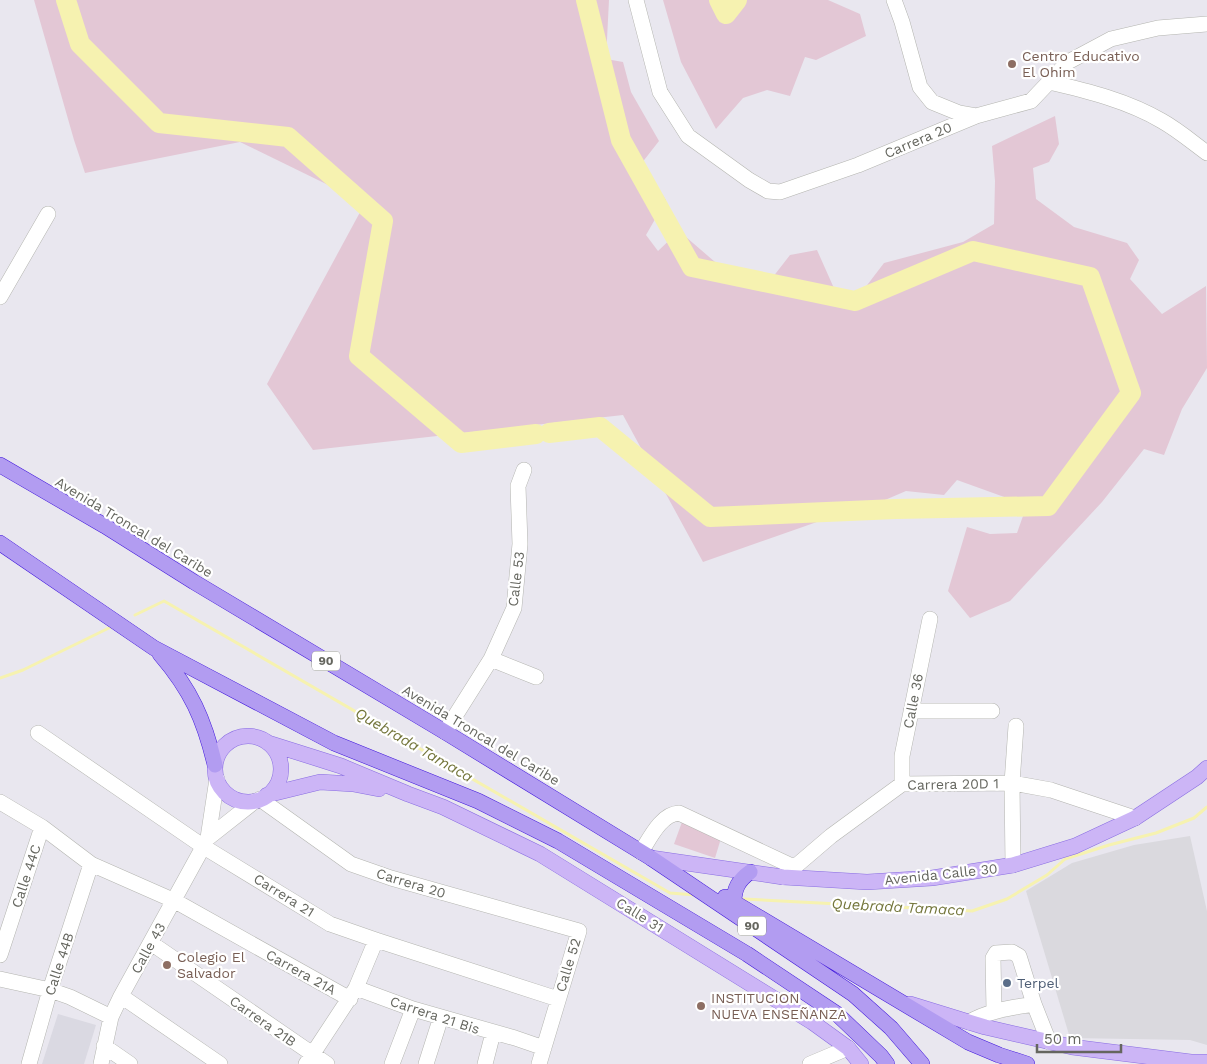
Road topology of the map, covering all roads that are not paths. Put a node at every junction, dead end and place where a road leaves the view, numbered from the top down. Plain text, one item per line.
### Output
1 (636, 0) edge
2 (894, 0) edge
3 (1207, 24) edge
4 (1049, 82) junction
5 (976, 116) junction
6 (1207, 152) edge
7 (48, 214) dead end
8 (0, 297) edge
9 (0, 465) edge
10 (524, 470) dead end
11 (0, 543) edge
12 (930, 619) dead end
13 (154, 648) junction
14 (491, 659) junction
15 (536, 677) dead end
16 (911, 711) junction
17 (992, 711) dead end
18 (1016, 726) dead end
19 (445, 732) junction
20 (38, 733) dead end
21 (268, 743) junction
22 (1207, 768) edge
23 (216, 772) junction
24 (902, 784) junction
25 (1012, 784) junction
26 (408, 794) junction
27 (261, 798) junction
28 (0, 802) edge
29 (1135, 818) junction
30 (42, 827) junction
31 (206, 842) junction
32 (646, 855) junction
33 (91, 864) junction
34 (1013, 865) junction
35 (750, 872) junction
36 (789, 872) junction
37 (175, 901) junction
38 (734, 902) junction
39 (579, 931) joint
40 (376, 940) junction
41 (151, 943) junction
42 (0, 955) edge
43 (0, 979) edge
44 (50, 990) junction
45 (353, 994) junction
46 (121, 996) junction
47 (558, 999) junction
48 (896, 1000) junction
49 (1034, 1004) junction
50 (413, 1009) junction
51 (994, 1010) junction
52 (111, 1017) junction
53 (441, 1017) junction
54 (969, 1022) junction
55 (493, 1033) junction
56 (1049, 1042) junction
57 (104, 1046) junction
58 (544, 1048) junction
59 (848, 1048) junction
60 (309, 1059) edge
61 (1207, 1062) edge
62 (860, 1063) edge
63 (29, 1064) edge
64 (101, 1064) edge
65 (130, 1064) edge
66 (220, 1064) edge
67 (327, 1064) edge
68 (392, 1064) edge
69 (426, 1064) edge
70 (485, 1064) edge
71 (540, 1064) edge
72 (810, 1064) edge
73 (887, 1064) edge
74 (922, 1064) edge
75 (1027, 1064) edge

1 - 5 street, Carrera 20
2 - 5 street
3 - 4 street, Carrera 20
4 - 5 street, Carrera 20
4 - 6 street
7 - 8 street
9 - 19 highway, Avenida Troncal del Caribe / 90
10 - 14 street, Calle 53
11 - 13 highway, 90
12 - 16 street, Calle 36
13 - 23 highway
13 - 73 highway, 90
14 - 15 street
14 - 19 street, Calle 53
16 - 17 street
16 - 24 street, Calle 36
18 - 25 street
19 - 32 highway, Avenida Troncal del Caribe / 90
20 - 31 street, Carrera 21
21 - 23 main road
21 - 26 main road
21 - 27 main road
22 - 29 main road, Avenida Calle 30
23 - 27 main road
23 - 31 street
24 - 25 street, Carrera 20D 1
24 - 36 street, Carrera 20D 1
25 - 29 street, Carrera 20D 1
25 - 34 street
26 - 27 main road
26 - 59 main road, Calle 31
27 - 31 street
27 - 39 street, Carrera 20
28 - 30 street, Carrera 21A
29 - 34 main road, Avenida Calle 30
30 - 33 street, Carrera 21A
30 - 42 street, Calle 44C
31 - 37 street, Calle 43
31 - 40 street, Carrera 21
32 - 35 main road, Avenida Calle 30
32 - 36 street
32 - 38 highway
32 - 74 highway, Avenida Troncal del Caribe / 90
33 - 37 street, Carrera 21A
33 - 44 street, Calle 44B
34 - 36 main road, Avenida Calle 30
35 - 36 main road, Avenida Calle 30
35 - 38 highway
37 - 41 street, Calle 43
37 - 45 street, Carrera 21A
38 - 48 highway
39 - 47 street, Calle 52
40 - 45 street
40 - 47 street, Carrera 21
41 - 46 street, Calle 43
41 - 60 street, Carrera 21B
43 - 44 street
44 - 52 street
44 - 63 street, Calle 44B
45 - 50 street, Carrera 21 Bis
45 - 60 street
46 - 52 street, Calle 43
46 - 66 street
47 - 58 street, Calle 52
48 - 54 main road
48 - 75 highway
49 - 51 street
49 - 51 street
49 - 56 street
50 - 53 street, Carrera 21 Bis
50 - 68 street
51 - 54 street
52 - 57 street, Calle 43
53 - 55 street, Carrera 21 Bis
53 - 69 street
54 - 56 main road
55 - 58 street, Carrera 21 Bis
55 - 70 street
56 - 61 main road
57 - 64 street, Calle 43
57 - 65 street
58 - 71 street, Calle 52
59 - 62 main road, Calle 31
59 - 72 street
60 - 67 street, Carrera 21B

